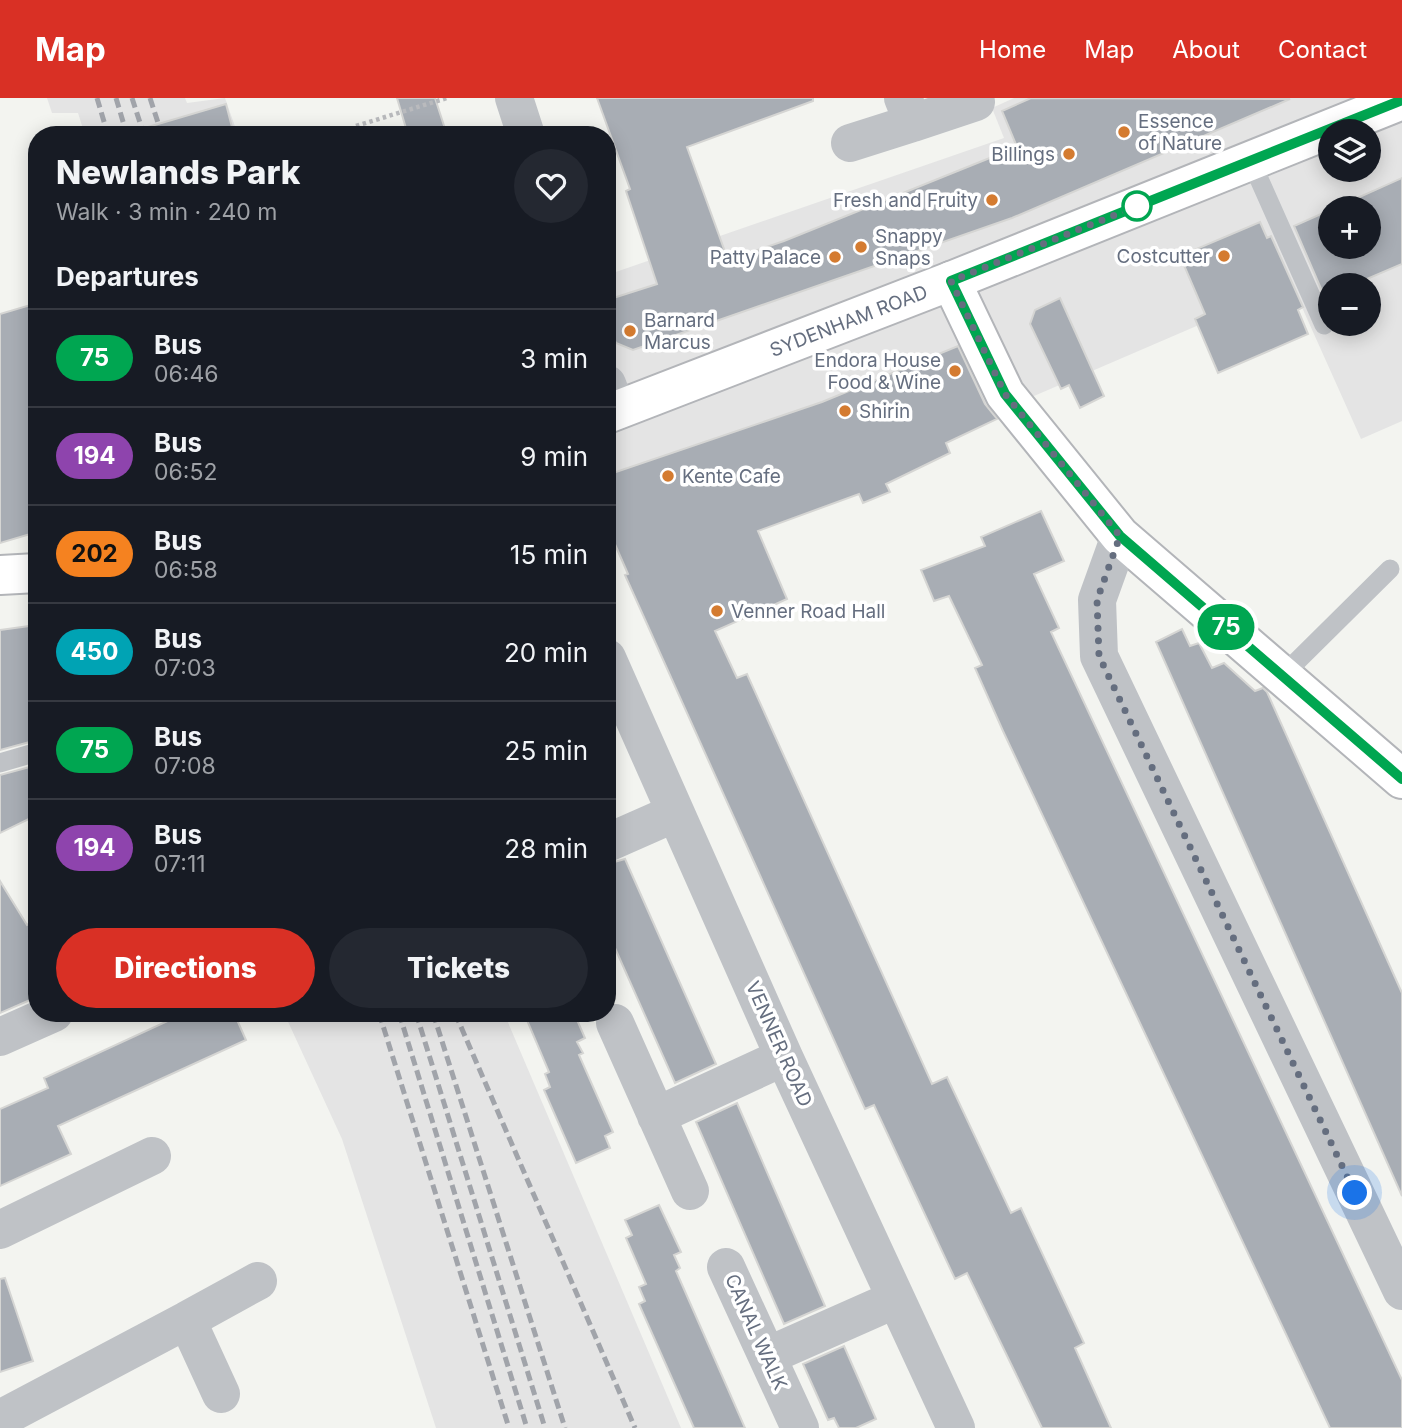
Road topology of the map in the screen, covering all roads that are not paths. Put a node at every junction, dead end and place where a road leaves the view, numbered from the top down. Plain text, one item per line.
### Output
1 (514, 98) edge
2 (1402, 100) edge
3 (976, 102) dead end
4 (908, 111) edge
5 (523, 126) edge
6 (850, 143) dead end
7 (1251, 162) junction
8 (951, 281) junction
9 (1318, 313) edge
10 (616, 401) edge
11 (1120, 536) junction
12 (1390, 569) dead end
13 (28, 573) edge
14 (0, 575) edge
15 (1282, 676) junction
16 (616, 679) edge
17 (28, 755) edge
18 (0, 764) edge
19 (1402, 779) edge
20 (675, 813) junction
21 (616, 839) edge
22 (34, 1022) edge
23 (615, 1023) dead end
24 (0, 1037) edge
25 (784, 1057) junction
26 (656, 1115) junction
27 (152, 1156) dead end
28 (690, 1191) dead end
29 (0, 1230) edge
30 (726, 1267) dead end
31 (258, 1281) dead end
32 (1402, 1290) edge
33 (896, 1299) junction
34 (187, 1320) junction
35 (767, 1356) junction
36 (221, 1394) dead end
37 (0, 1419) edge
38 (800, 1428) edge
39 (956, 1428) edge

1 - 5 street
2 - 7 main road, SYDENHAM ROAD
3 - 4 street
4 - 6 street
7 - 8 main road, SYDENHAM ROAD
7 - 9 lane
8 - 10 main road, SYDENHAM ROAD
8 - 11 main road
11 - 15 main road
11 - 32 street
12 - 15 lane
13 - 14 main road
15 - 19 main road
16 - 20 street, VENNER ROAD
17 - 18 lane
20 - 21 street
20 - 25 street, VENNER ROAD
22 - 24 street
23 - 26 street
25 - 26 street
25 - 33 street, VENNER ROAD
26 - 28 street
27 - 29 street
30 - 35 street, CANAL WALK
31 - 34 street
33 - 35 street
33 - 39 street, VENNER ROAD
34 - 36 street
34 - 37 street
35 - 38 street, CANAL WALK

